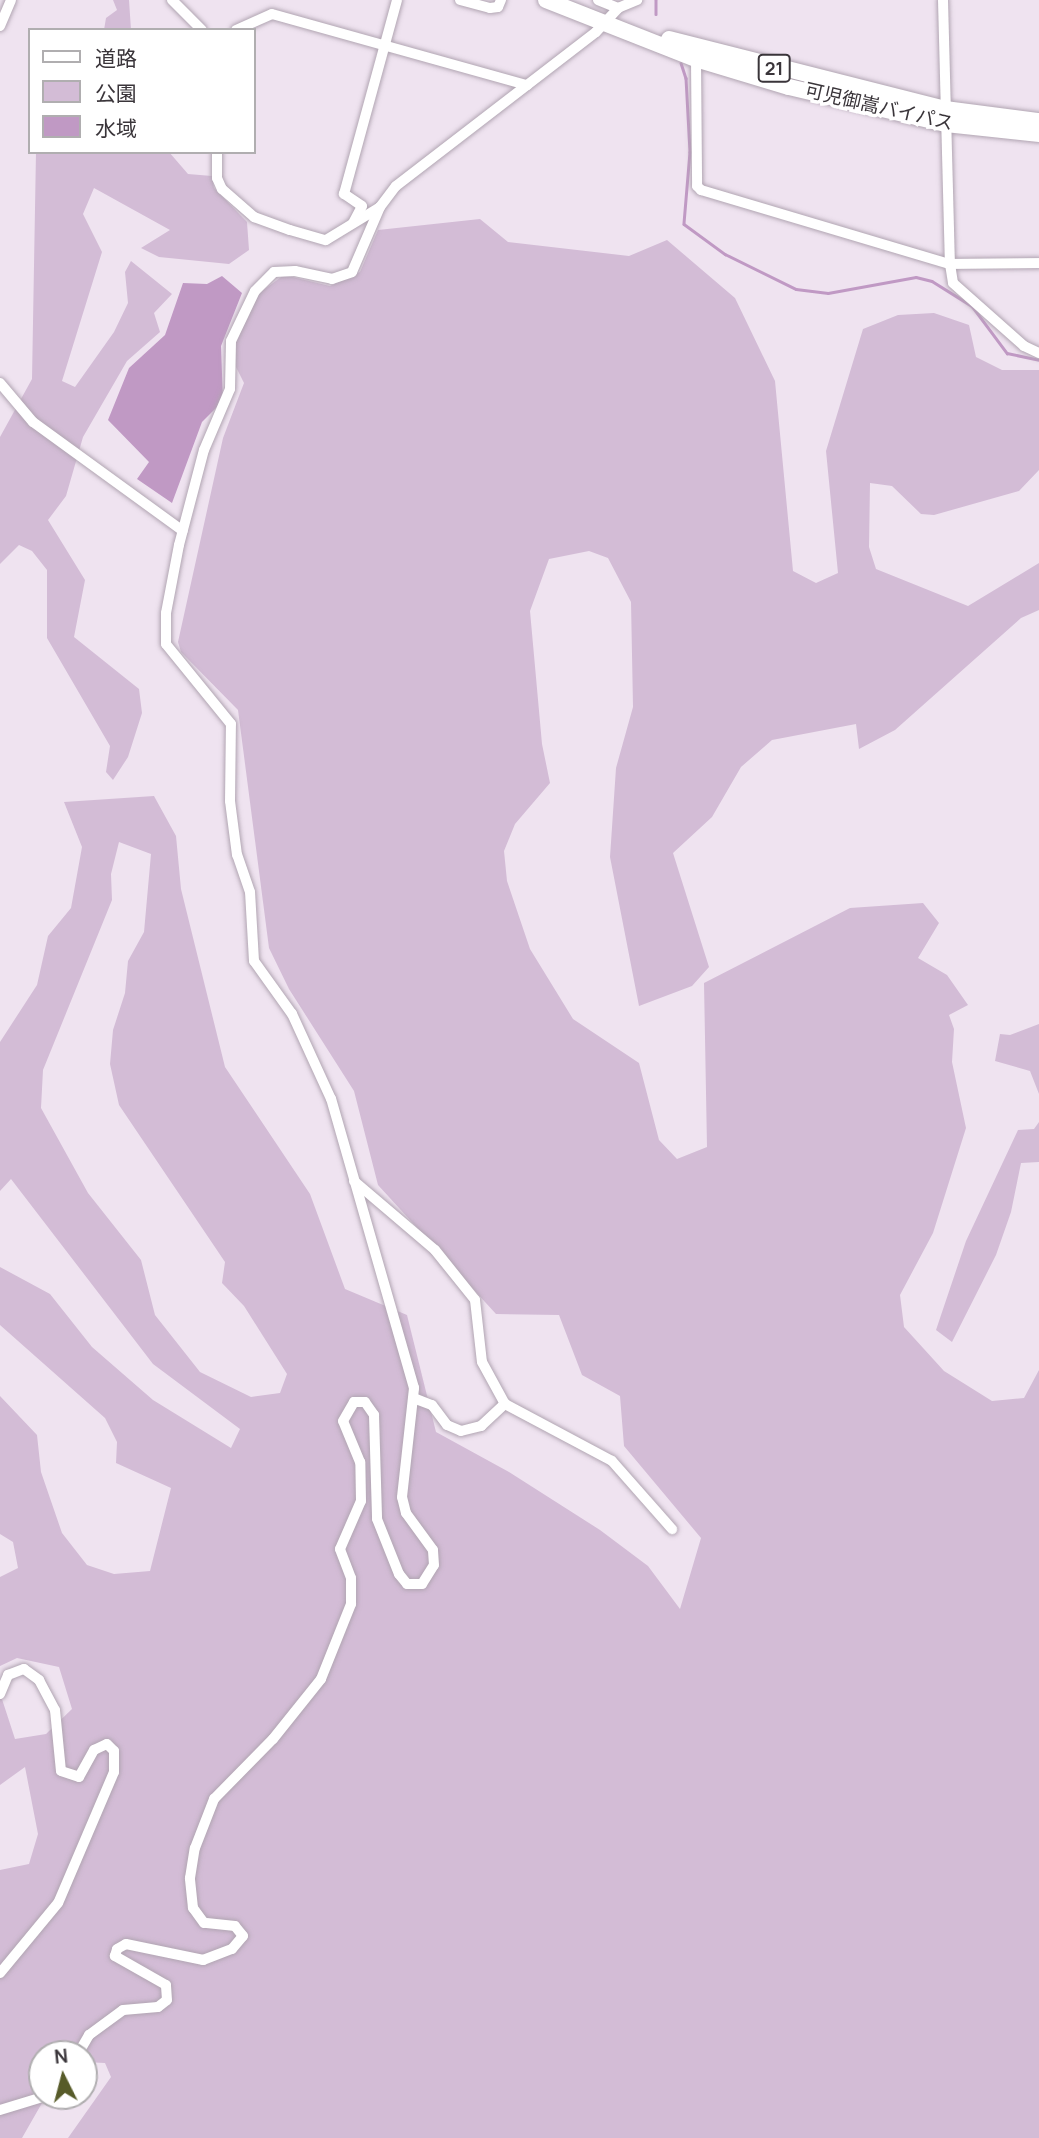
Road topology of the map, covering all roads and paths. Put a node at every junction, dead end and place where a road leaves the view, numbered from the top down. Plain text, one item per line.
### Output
1 (11, 0) edge
2 (172, 0) edge
3 (397, 0) edge
4 (460, 0) edge
5 (501, 0) edge
6 (546, 0) edge
7 (598, 0) edge
8 (637, 0) edge
9 (943, 0) edge
10 (618, 8) junction
11 (604, 22) junction
12 (0, 26) edge
13 (200, 28) edge
14 (240, 28) edge
15 (385, 45) junction
16 (696, 59) junction
17 (527, 85) junction
18 (945, 116) junction
19 (1039, 121) edge
20 (1039, 134) edge
21 (217, 154) edge
22 (380, 207) junction
23 (353, 223) junction
24 (1039, 263) edge
25 (950, 264) junction
26 (1039, 353) edge
27 (0, 383) edge
28 (183, 531) junction
29 (354, 1181) junction
30 (416, 1399) junction
31 (505, 1404) junction
32 (672, 1529) dead end
33 (0, 1694) edge
34 (0, 1973) edge
35 (86, 2040) edge
36 (28, 2101) edge
37 (0, 2109) edge

1 - 12 street
2 - 13 street
3 - 15 street
4 - 5 street
6 - 11 highway, 可児御嵩バイパス / 21
7 - 10 street
8 - 10 street
9 - 18 street
10 - 11 street
11 - 16 highway, 可児御嵩バイパス / 21
11 - 17 street
11 - 18 highway, 可児御嵩バイパス / 21
14 - 15 street
15 - 17 street
15 - 23 street
16 - 18 highway, 可児御嵩バイパス / 21
16 - 25 street
17 - 22 street
18 - 19 highway, 可児御嵩バイパス / 21
18 - 20 highway, 可児御嵩バイパス / 21
18 - 25 street
21 - 23 street
22 - 23 street
22 - 28 street
24 - 25 street
25 - 26 street
27 - 28 street
28 - 29 street
29 - 30 street
29 - 31 street
30 - 31 street
30 - 35 street
31 - 32 street
33 - 34 street
36 - 37 street

